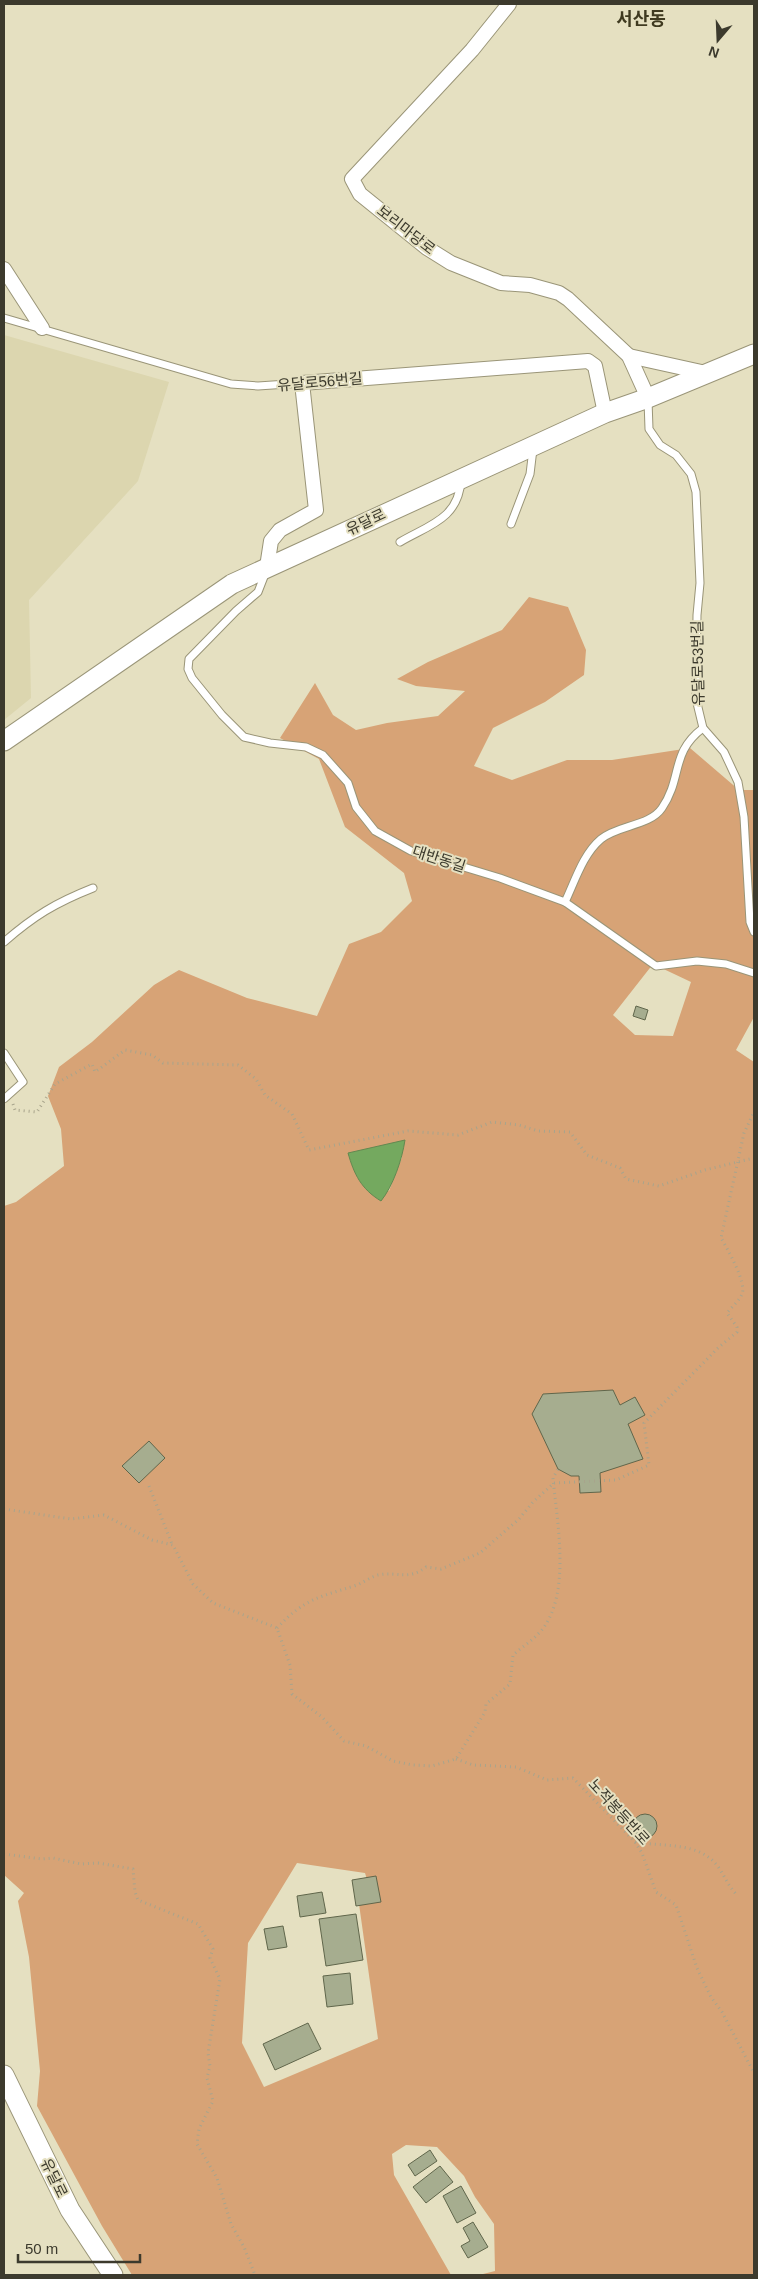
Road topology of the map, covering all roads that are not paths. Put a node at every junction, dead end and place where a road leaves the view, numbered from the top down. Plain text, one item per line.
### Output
1 (509, 4) edge
2 (4, 269) edge
3 (4, 318) edge
4 (42, 328) junction
5 (754, 354) edge
6 (629, 356) junction
7 (706, 373) junction
8 (302, 383) junction
9 (648, 398) junction
10 (605, 413) junction
11 (533, 446) junction
12 (462, 479) junction
13 (512, 524) dead end
14 (400, 542) dead end
15 (267, 568) junction
16 (703, 728) junction
17 (4, 740) edge
18 (93, 888) dead end
19 (565, 902) junction
20 (754, 932) edge
21 (4, 942) edge
22 (754, 973) edge
23 (4, 1053) edge
24 (4, 1099) edge
25 (4, 2075) edge
26 (113, 2275) edge

1 - 6 street, 보리마당로
2 - 4 street
3 - 4 lane, 유달로56번길
4 - 8 lane, 유달로56번길
5 - 7 street, 유달로
6 - 7 street
6 - 9 street, 보리마당로
7 - 9 street, 유달로
8 - 10 street, 유달로56번길
8 - 15 street
9 - 10 street, 유달로
9 - 16 lane, 유달로53번길
10 - 11 street, 유달로
11 - 12 street, 유달로
11 - 13 lane
12 - 14 lane
12 - 15 street, 유달로
15 - 17 street, 유달로
15 - 19 lane, 대반동길
16 - 19 lane
16 - 20 lane, 유달로53번길
18 - 21 lane
19 - 22 lane, 대반동길
23 - 24 lane
25 - 26 street, 유달로

